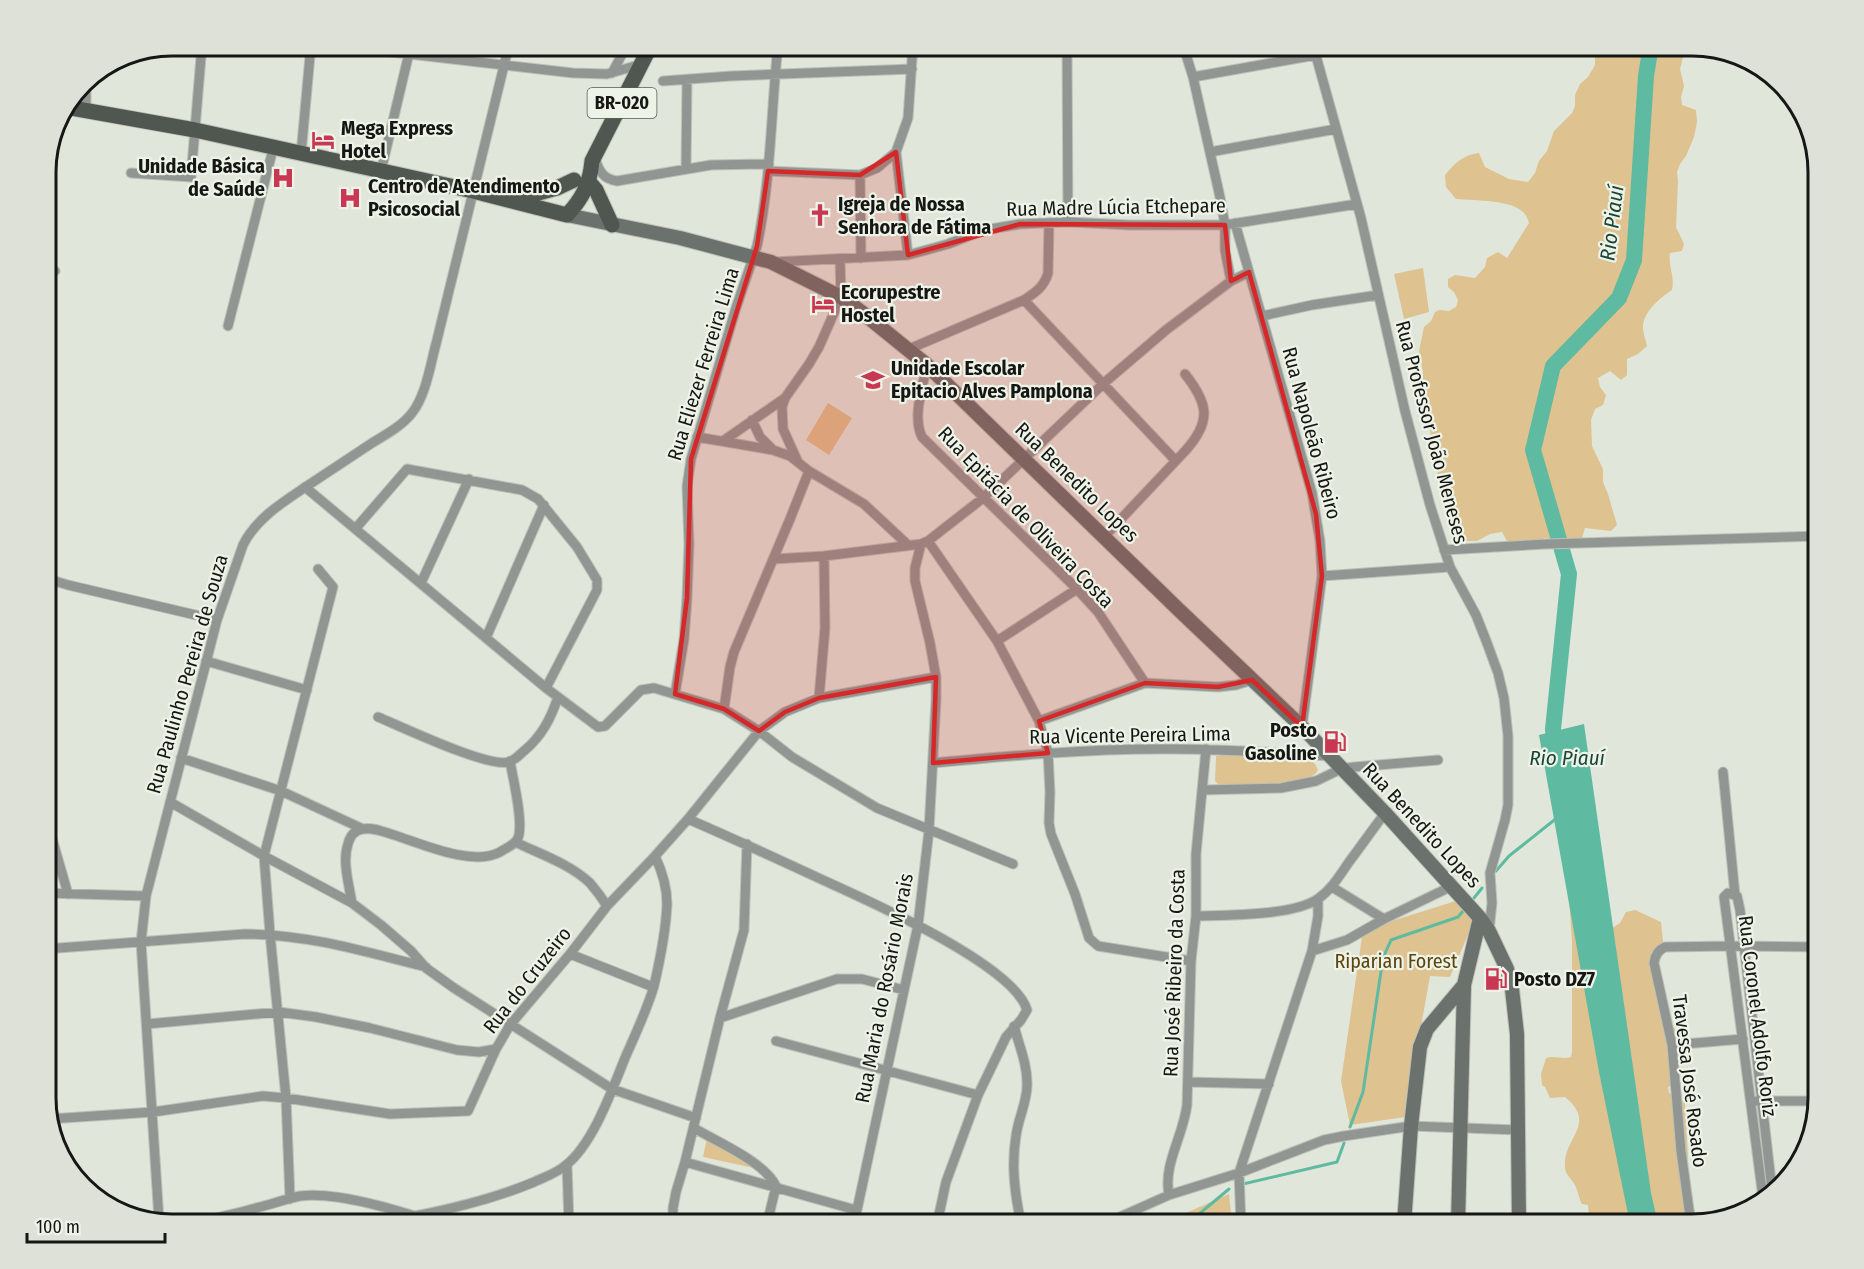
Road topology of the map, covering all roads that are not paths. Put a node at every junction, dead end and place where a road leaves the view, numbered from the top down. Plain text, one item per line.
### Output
1 (201, 56) edge
2 (310, 56) edge
3 (408, 56) edge
4 (449, 56) edge
5 (506, 56) edge
6 (621, 56) edge
7 (646, 56) edge
8 (777, 56) edge
9 (913, 56) edge
10 (1067, 56) edge
11 (1186, 56) edge
12 (1310, 56) edge
13 (1316, 56) edge
14 (642, 64) junction
15 (504, 66) junction
16 (912, 69) junction
17 (612, 73) junction
18 (775, 74) junction
19 (1193, 77) junction
20 (687, 80) junction
21 (663, 81) dead end
22 (86, 93) edge
23 (74, 108) edge
24 (87, 111) junction
25 (1336, 129) junction
26 (195, 130) junction
27 (273, 149) junction
28 (896, 152) junction
29 (1210, 152) junction
30 (301, 154) junction
31 (593, 159) junction
32 (686, 168) junction
33 (768, 168) junction
34 (381, 171) junction
35 (131, 173) dead end
36 (860, 175) junction
37 (582, 181) junction
38 (473, 191) junction
39 (511, 200) junction
40 (1357, 204) junction
41 (567, 215) junction
42 (1068, 222) junction
43 (1049, 223) junction
44 (1235, 223) junction
45 (612, 225) junction
46 (1225, 225) junction
47 (908, 255) junction
48 (753, 258) junction
49 (861, 258) junction
50 (840, 259) junction
51 (771, 262) junction
52 (1249, 272) junction
53 (1231, 281) junction
54 (1378, 295) junction
55 (841, 297) junction
56 (1024, 300) junction
57 (1262, 316) junction
58 (228, 326) dead end
59 (909, 349) junction
60 (927, 365) junction
61 (1185, 374) dead end
62 (1104, 383) junction
63 (784, 398) junction
64 (752, 420) junction
65 (697, 437) junction
66 (723, 441) junction
67 (772, 450) junction
68 (1024, 458) junction
69 (1175, 460) junction
70 (798, 462) junction
71 (809, 471) junction
72 (469, 479) junction
73 (305, 487) junction
74 (983, 498) junction
75 (544, 505) junction
76 (356, 528) junction
77 (1808, 536) edge
78 (1104, 537) junction
79 (924, 542) junction
80 (908, 545) junction
81 (1444, 550) junction
82 (825, 556) junction
83 (774, 559) junction
84 (1450, 567) junction
85 (318, 568) dead end
86 (1322, 576) junction
87 (56, 581) edge
88 (421, 583) junction
89 (1077, 589) junction
90 (217, 620) junction
91 (486, 638) junction
92 (997, 641) junction
93 (206, 661) junction
94 (936, 677) junction
95 (1252, 680) junction
96 (1145, 683) junction
97 (546, 688) junction
98 (307, 690) junction
99 (675, 694) junction
100 (558, 697) junction
101 (819, 698) junction
102 (724, 709) junction
103 (378, 717) dead end
104 (1039, 721) junction
105 (1302, 727) junction
106 (759, 731) junction
107 (1206, 749) junction
108 (1047, 753) junction
109 (1328, 756) junction
110 (181, 758) junction
111 (1438, 760) dead end
112 (510, 761) junction
113 (933, 763) junction
114 (1341, 769) junction
115 (1723, 772) dead end
116 (1203, 790) junction
117 (281, 791) junction
118 (170, 802) junction
119 (1385, 813) junction
120 (688, 819) junction
121 (363, 829) junction
122 (929, 830) junction
123 (515, 842) junction
124 (747, 844) junction
125 (56, 852) edge
126 (264, 856) junction
127 (655, 856) junction
128 (1013, 864) dead end
129 (1452, 886) junction
130 (1332, 887) junction
131 (56, 893) edge
132 (68, 894) junction
133 (1735, 895) junction
134 (146, 896) junction
135 (1318, 899) junction
136 (352, 903) junction
137 (607, 906) junction
138 (1196, 916) junction
139 (1480, 918) junction
140 (1384, 919) junction
141 (918, 925) junction
142 (1489, 931) junction
143 (270, 934) junction
144 (141, 942) junction
145 (1731, 946) junction
146 (1743, 946) junction
147 (1808, 947) edge
148 (56, 948) edge
149 (1312, 951) junction
150 (570, 954) junction
151 (1191, 961) junction
152 (426, 968) junction
153 (1464, 985) junction
154 (653, 987) junction
155 (904, 990) junction
156 (279, 1012) junction
157 (1752, 1017) junction
158 (720, 1018) junction
159 (1740, 1019) junction
160 (147, 1024) junction
161 (510, 1025) junction
162 (1014, 1026) junction
163 (1743, 1039) junction
164 (776, 1041) dead end
165 (1672, 1045) junction
166 (496, 1049) junction
167 (888, 1071) junction
168 (1188, 1083) junction
169 (1269, 1084) junction
170 (612, 1089) junction
171 (978, 1095) junction
172 (286, 1098) junction
173 (1750, 1101) junction
174 (1761, 1101) junction
175 (1808, 1101) edge
176 (153, 1112) junction
177 (58, 1118) edge
178 (695, 1123) junction
179 (1411, 1126) junction
180 (1461, 1128) junction
181 (1518, 1130) junction
182 (685, 1162) junction
183 (567, 1165) junction
184 (1769, 1166) junction
185 (1759, 1168) junction
186 (1239, 1173) junction
187 (1771, 1183) edge
188 (776, 1186) junction
189 (1762, 1190) edge
190 (1169, 1195) junction
191 (290, 1198) junction
192 (856, 1210) junction
193 (159, 1213) edge
194 (230, 1214) edge
195 (406, 1214) edge
196 (423, 1214) edge
197 (569, 1214) edge
198 (672, 1214) edge
199 (769, 1214) edge
200 (855, 1214) edge
201 (939, 1214) edge
202 (1019, 1214) edge
203 (1126, 1214) edge
204 (1241, 1214) edge
205 (1405, 1214) edge
206 (1458, 1214) edge
207 (1519, 1214) edge
208 (1690, 1214) edge

1 - 26 street
2 - 30 street
3 - 34 street
4 - 15 street
5 - 15 street, Rua Paulinho Pereira de Souza
6 - 17 street
7 - 14 main road, BR-020
8 - 18 street, Rua Eliezer Ferreira Lima
9 - 16 street
10 - 42 street
11 - 19 street
12 - 19 street
13 - 25 street, Rua Professor João Meneses
14 - 17 street
14 - 31 main road, BR-020
15 - 17 street
15 - 38 street, Rua Paulinho Pereira de Souza
16 - 18 street
16 - 28 street
18 - 20 street
18 - 33 street, Rua Eliezer Ferreira Lima
19 - 29 street
20 - 21 street
20 - 32 street
22 - 24 street
23 - 24 main road, Rua Benedito Lopes
24 - 26 main road, Rua Benedito Lopes
25 - 29 street
25 - 40 street, Rua Professor João Meneses
26 - 27 main road, Rua Benedito Lopes
26 - 35 street
27 - 30 main road, Rua Benedito Lopes
27 - 58 street
28 - 36 street
28 - 47 street
29 - 46 street
30 - 34 main road, Rua Benedito Lopes
31 - 32 street
31 - 37 main road, BR-020
32 - 33 street
33 - 36 street
33 - 48 street, Rua Eliezer Ferreira Lima
34 - 38 main road, Rua Benedito Lopes
36 - 49 street
37 - 39 main road
37 - 41 main road, BR-020
37 - 45 main road
38 - 39 main road, Rua Benedito Lopes
38 - 73 street, Rua Paulinho Pereira de Souza
39 - 41 main road, Rua Benedito Lopes
40 - 44 street, Rua Madre Lúcia Etchepare
40 - 54 street, Rua Professor João Meneses
41 - 45 main road, Rua Benedito Lopes
42 - 43 street, Rua Madre Lúcia Etchepare
42 - 46 street, Rua Madre Lúcia Etchepare
43 - 47 street, Rua Madre Lúcia Etchepare
43 - 56 street
44 - 46 street, Rua Madre Lúcia Etchepare
44 - 52 street, Rua Napoleão Ribeiro
45 - 48 main road, Rua Benedito Lopes
46 - 53 street
47 - 49 street, Rua Madre Lúcia Etchepare
48 - 51 main road, Rua Benedito Lopes
48 - 65 street, Rua Eliezer Ferreira Lima
49 - 50 street, Rua Madre Lúcia Etchepare
50 - 51 street, Rua Madre Lúcia Etchepare
50 - 55 street
51 - 55 main road, Rua Benedito Lopes
52 - 53 street
52 - 57 street, Rua Napoleão Ribeiro
53 - 62 street
54 - 57 street
54 - 81 street, Rua Professor João Meneses
55 - 59 main road, Rua Benedito Lopes
55 - 63 street
56 - 59 street
56 - 62 street
57 - 86 street, Rua Napoleão Ribeiro
59 - 60 main road, Rua Benedito Lopes
60 - 68 main road, Rua Benedito Lopes
60 - 74 street, Rua Epitácia de Oliveira Costa
61 - 69 street
62 - 68 street
62 - 69 street
63 - 64 street
63 - 70 street
64 - 66 street
64 - 67 street
65 - 66 street
65 - 99 street, Rua Eliezer Ferreira Lima
66 - 67 street
67 - 70 street
68 - 74 street
68 - 78 main road, Rua Benedito Lopes
69 - 78 street
70 - 71 street
71 - 80 street
71 - 83 street
72 - 75 street
72 - 76 street
72 - 88 street
73 - 76 street
73 - 90 street, Rua Paulinho Pereira de Souza
74 - 79 street
74 - 89 street, Rua Epitácia de Oliveira Costa
75 - 91 street
75 - 97 street
76 - 88 street
77 - 81 street
78 - 95 main road, Rua Benedito Lopes
79 - 80 street
79 - 92 street
79 - 94 street, Rua Maria do Rosário Morais
80 - 82 street
81 - 84 street, Rua Professor João Meneses
82 - 83 street
82 - 101 street
83 - 102 street
84 - 86 street
84 - 142 street, Rua Professor João Meneses
85 - 98 street
86 - 105 street, Rua Napoleão Ribeiro
87 - 90 street
88 - 91 street
89 - 92 street
89 - 96 street, Rua Epitácia de Oliveira Costa
90 - 93 street, Rua Paulinho Pereira de Souza
91 - 97 street
92 - 104 street
93 - 98 street
93 - 110 street, Rua Paulinho Pereira de Souza
94 - 101 street, Rua do Cruzeiro
94 - 113 street, Rua Maria do Rosário Morais
95 - 96 street
95 - 105 main road, Rua Benedito Lopes
96 - 104 street
97 - 100 street
98 - 117 street
99 - 100 street
99 - 102 street
100 - 112 street
101 - 106 street, Rua do Cruzeiro
102 - 106 street
103 - 112 street
104 - 108 street
105 - 109 main road, Rua Benedito Lopes
106 - 120 street, Rua do Cruzeiro
106 - 122 street
107 - 108 street, Rua Vicente Pereira Lima
107 - 109 street, Rua Vicente Pereira Lima
107 - 116 street, Rua José Ribeiro da Costa
108 - 113 street, Rua Vicente Pereira Lima
108 - 151 street
109 - 114 main road, Rua Benedito Lopes
110 - 117 street
110 - 118 street, Rua Paulinho Pereira de Souza
111 - 114 street
112 - 123 street
113 - 122 street, Rua Maria do Rosário Morais
114 - 116 street
114 - 119 main road, Rua Benedito Lopes
115 - 133 street
116 - 138 street, Rua José Ribeiro da Costa
117 - 121 street
117 - 126 street
118 - 126 street
118 - 134 street, Rua Paulinho Pereira de Souza
119 - 129 main road, Rua Benedito Lopes
119 - 130 street
120 - 124 street
120 - 127 street, Rua do Cruzeiro
121 - 123 street
121 - 136 street
122 - 128 street
122 - 141 street, Rua Maria do Rosário Morais
123 - 137 street
124 - 141 street
124 - 158 street
125 - 132 street
126 - 136 street
126 - 143 street
127 - 137 street, Rua do Cruzeiro
127 - 154 street
129 - 139 main road, Rua Benedito Lopes
129 - 140 street
130 - 135 street
130 - 140 street
131 - 132 street
132 - 134 street
133 - 145 street, Rua Coronel Adolfo Roriz
133 - 146 street, Rua Coronel Adolfo Roriz
134 - 144 street, Rua Paulinho Pereira de Souza
135 - 138 street
135 - 149 street
136 - 152 street
137 - 150 street, Rua do Cruzeiro
138 - 151 street, Rua José Ribeiro da Costa
139 - 142 main road, Rua Benedito Lopes
139 - 153 main road
140 - 149 street
141 - 155 street, Rua Maria do Rosário Morais
141 - 162 street
142 - 181 main road, Rua Benedito Lopes
143 - 144 street
143 - 152 street
143 - 156 street
144 - 148 street
144 - 160 street, Rua Paulinho Pereira de Souza
145 - 146 street
145 - 159 street, Rua Coronel Adolfo Roriz
145 - 165 street, Travessa José Rosado
146 - 147 street
146 - 157 street, Rua Coronel Adolfo Roriz
149 - 169 street
150 - 154 street
150 - 161 street, Rua do Cruzeiro
151 - 168 street, Rua José Ribeiro da Costa
152 - 161 street
153 - 179 main road
153 - 180 main road
154 - 170 street
155 - 158 street
155 - 167 street, Rua Maria do Rosário Morais
156 - 160 street
156 - 166 street
156 - 172 street
157 - 159 street
157 - 174 street, Rua Coronel Adolfo Roriz
158 - 178 street
159 - 163 street, Rua Coronel Adolfo Roriz
160 - 176 street, Rua Paulinho Pereira de Souza
161 - 166 street, Rua do Cruzeiro
161 - 170 street
162 - 171 street
162 - 202 street
163 - 165 street
163 - 173 street, Rua Coronel Adolfo Roriz
164 - 167 street
165 - 208 street, Travessa José Rosado
166 - 172 street, Rua do Cruzeiro
167 - 171 street
167 - 192 street, Rua Maria do Rosário Morais
168 - 169 street
168 - 190 street, Rua José Ribeiro da Costa
169 - 186 street
170 - 178 street
170 - 183 street
171 - 201 street
172 - 176 street, Rua do Cruzeiro
172 - 191 street
173 - 174 street
173 - 185 street, Rua Coronel Adolfo Roriz
174 - 175 street
174 - 184 street, Rua Coronel Adolfo Roriz
176 - 177 street, Rua do Cruzeiro
176 - 193 street, Rua Paulinho Pereira de Souza
178 - 182 street
178 - 188 street
179 - 180 street
179 - 186 street
179 - 205 main road
180 - 181 street
180 - 206 main road
181 - 207 main road, Rua Benedito Lopes
182 - 188 street
182 - 198 street
183 - 196 street
183 - 197 street
184 - 185 street
184 - 187 street, Rua Coronel Adolfo Roriz
185 - 189 street, Rua Coronel Adolfo Roriz
186 - 190 street
186 - 204 street
188 - 192 street
188 - 199 street
190 - 203 street
191 - 194 street
191 - 195 street
192 - 200 street, Rua Maria do Rosário Morais

